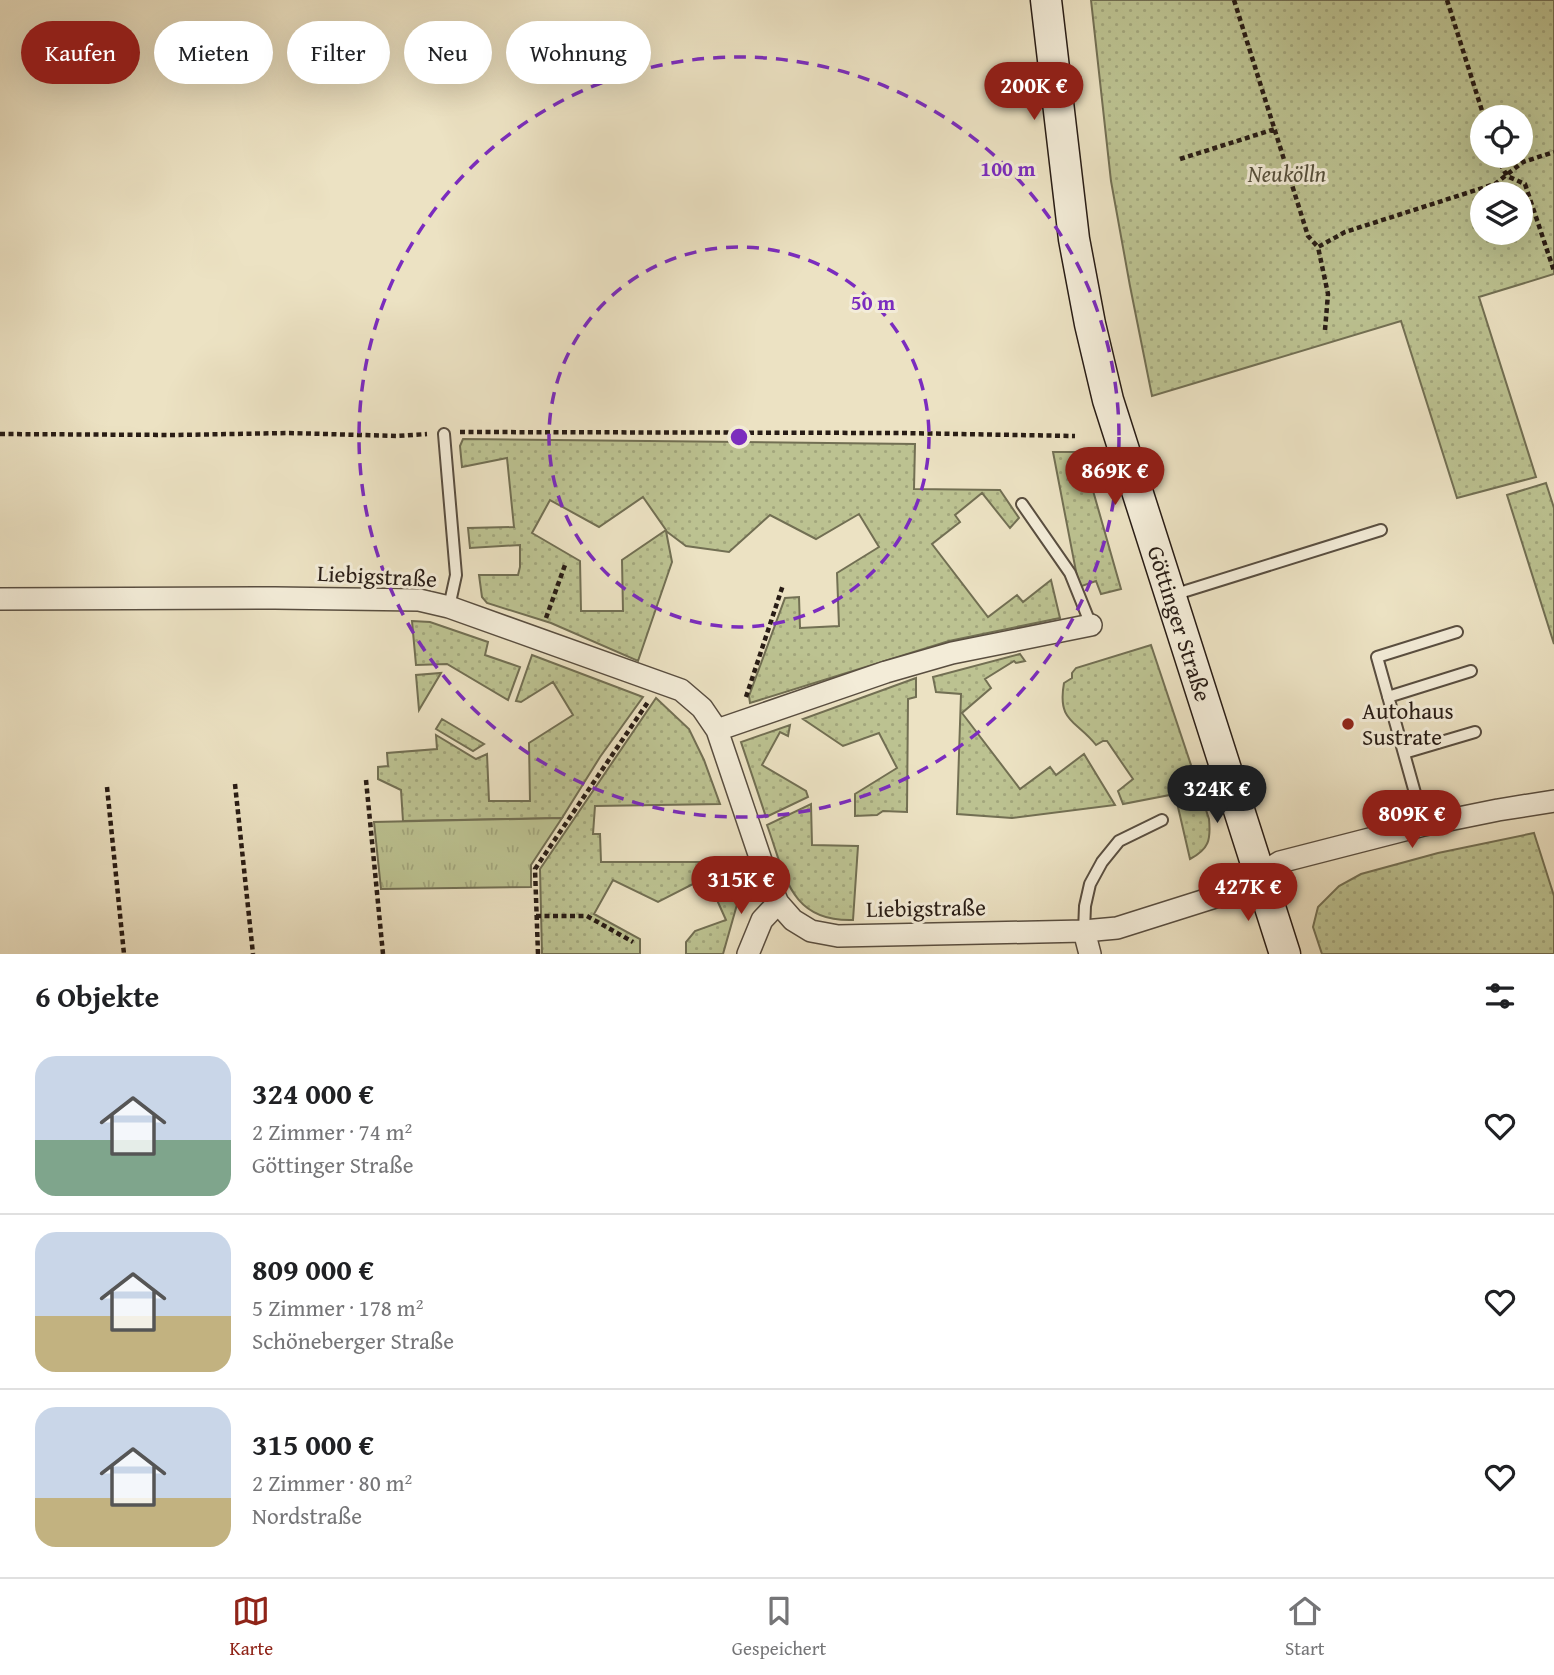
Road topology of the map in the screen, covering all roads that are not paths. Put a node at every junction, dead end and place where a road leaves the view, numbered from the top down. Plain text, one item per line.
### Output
1 (1046, 0) edge
2 (444, 434) road end
3 (1022, 504) dead end
4 (1381, 530) dead end
5 (1170, 596) junction
6 (0, 599) edge
7 (449, 607) junction
8 (1091, 625) joint
9 (1457, 632) dead end
10 (1471, 671) dead end
11 (1388, 697) junction
12 (713, 724) junction
13 (1475, 732) dead end
14 (1404, 753) junction
15 (1554, 801) edge
16 (1162, 820) dead end
17 (1424, 825) junction
18 (1259, 876) junction
19 (778, 903) junction
20 (1084, 931) junction
21 (748, 954) edge
22 (1090, 954) edge
23 (1285, 954) edge

1 - 5 street, Göttinger Straße
2 - 7 lane
3 - 8 lane
4 - 5 lane
5 - 18 street, Göttinger Straße
6 - 7 street, Liebigstraße
7 - 12 street, Liebigstraße
8 - 12 street
9 - 11 lane
10 - 11 lane
11 - 14 lane
12 - 19 street, Liebigstraße
13 - 14 lane
14 - 17 lane
15 - 17 street, Liebigstraße
16 - 20 lane
17 - 18 street, Liebigstraße
18 - 20 street, Liebigstraße
18 - 23 street, Göttinger Straße
19 - 20 street, Liebigstraße
19 - 21 street
20 - 22 street

